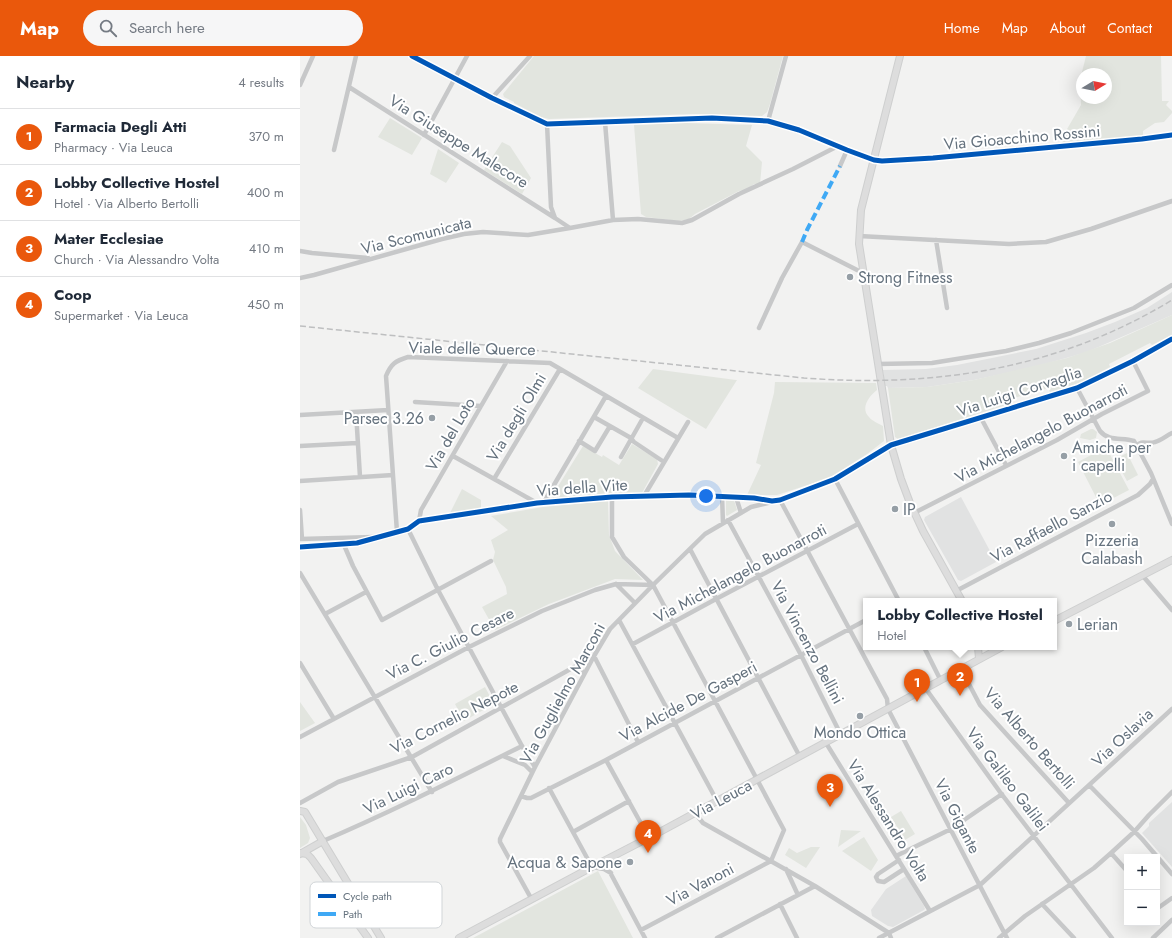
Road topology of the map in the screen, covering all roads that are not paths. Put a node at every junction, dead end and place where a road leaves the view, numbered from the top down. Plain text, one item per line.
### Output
1 (313, 56) edge
2 (356, 56) edge
3 (412, 56) edge
4 (467, 56) edge
5 (530, 56) edge
6 (786, 56) edge
7 (900, 56) edge
8 (454, 79) junction
9 (300, 85) edge
10 (349, 87) junction
11 (492, 98) junction
12 (605, 122) junction
13 (768, 122) junction
14 (547, 124) junction
15 (424, 135) junction
16 (1172, 135) edge
17 (838, 146) junction
18 (334, 150) dead end
19 (847, 150) junction
20 (874, 160) junction
21 (840, 166) dead end
22 (1172, 201) edge
23 (555, 218) junction
24 (613, 220) junction
25 (570, 228) junction
26 (858, 236) junction
27 (936, 240) junction
28 (300, 251) edge
29 (373, 258) junction
30 (863, 273) junction
31 (300, 278) edge
32 (1172, 285) edge
33 (947, 308) dead end
34 (759, 328) dead end
35 (1172, 339) edge
36 (1133, 361) junction
37 (507, 362) junction
38 (878, 364) junction
39 (560, 369) junction
40 (1077, 388) junction
41 (606, 396) junction
42 (415, 402) dead end
43 (481, 406) junction
44 (388, 410) junction
45 (356, 412) junction
46 (300, 416) edge
47 (594, 417) junction
48 (643, 418) junction
49 (981, 418) junction
50 (1093, 419) junction
51 (688, 422) dead end
52 (610, 426) junction
53 (1172, 433) edge
54 (631, 438) junction
55 (678, 438) junction
56 (579, 441) junction
57 (357, 443) junction
58 (891, 445) junction
59 (300, 446) edge
60 (1137, 446) junction
61 (453, 456) junction
62 (621, 457) dead end
63 (664, 462) junction
64 (1006, 465) junction
65 (393, 475) junction
66 (360, 477) junction
67 (494, 479) junction
68 (835, 479) junction
69 (1153, 479) junction
70 (300, 481) edge
71 (644, 496) junction
72 (722, 496) junction
73 (612, 497) junction
74 (736, 497) junction
75 (780, 500) junction
76 (772, 501) junction
77 (544, 502) junction
78 (538, 503) junction
79 (300, 510) edge
80 (741, 513) junction
81 (914, 513) junction
82 (728, 520) junction
83 (419, 521) junction
84 (723, 523) junction
85 (858, 524) junction
86 (1172, 524) edge
87 (408, 529) junction
88 (397, 532) junction
89 (379, 537) junction
90 (301, 539) edge
91 (344, 545) junction
92 (300, 547) edge
93 (690, 549) junction
94 (808, 551) junction
95 (1172, 560) edge
96 (490, 561) dead end
97 (300, 573) edge
98 (1142, 575) junction
99 (759, 576) junction
100 (616, 584) junction
101 (653, 585) junction
102 (438, 590) junction
103 (956, 591) junction
104 (366, 592) junction
105 (897, 598) edge
106 (960, 598) edge
107 (716, 599) junction
108 (635, 603) junction
109 (1172, 610) edge
110 (326, 614) junction
111 (1057, 619) edge
112 (619, 620) junction
113 (673, 622) junction
114 (863, 622) edge
115 (849, 629) junction
116 (633, 644) junction
117 (469, 647) junction
118 (926, 650) edge
119 (978, 650) edge
120 (996, 650) edge
121 (594, 656) junction
122 (801, 656) junction
123 (979, 659) junction
124 (300, 663) edge
125 (574, 667) junction
126 (961, 669) junction
127 (585, 673) junction
128 (758, 678) junction
129 (941, 681) junction
130 (926, 689) junction
131 (375, 697) junction
132 (715, 701) junction
133 (501, 708) junction
134 (888, 709) junction
135 (1172, 709) edge
136 (334, 719) junction
137 (675, 722) junction
138 (841, 735) junction
139 (300, 737) edge
140 (638, 742) junction
141 (826, 743) junction
142 (522, 746) junction
143 (503, 756) junction
144 (412, 757) junction
145 (800, 757) junction
146 (606, 760) junction
147 (535, 767) junction
148 (532, 772) junction
149 (757, 780) junction
150 (1089, 785) junction
151 (549, 788) junction
152 (432, 792) junction
153 (1172, 792) edge
154 (1002, 794) junction
155 (521, 796) junction
156 (629, 801) junction
157 (717, 801) junction
158 (300, 803) edge
159 (1069, 803) junction
160 (300, 811) edge
161 (695, 813) junction
162 (951, 829) junction
163 (573, 832) junction
164 (1134, 832) junction
165 (1034, 835) junction
166 (649, 838) junction
167 (323, 841) junction
168 (300, 853) edge
169 (1111, 853) junction
170 (897, 858) junction
171 (604, 861) junction
172 (771, 861) junction
173 (592, 867) junction
174 (1124, 868) edge
175 (786, 869) junction
176 (904, 869) junction
177 (611, 873) junction
178 (1172, 874) edge
179 (327, 882) edge
180 (348, 882) edge
181 (1071, 884) junction
182 (980, 885) junction
183 (815, 886) junction
184 (798, 895) junction
185 (1172, 898) edge
186 (532, 900) junction
187 (780, 904) junction
188 (1042, 904) junction
189 (1160, 907) edge
190 (930, 911) junction
191 (1172, 920) edge
192 (361, 928) edge
193 (375, 928) edge
194 (641, 930) junction
195 (889, 933) junction
196 (1006, 936) edge
197 (720, 937) edge
198 (368, 938) edge
199 (381, 938) edge
200 (460, 938) edge
201 (645, 938) edge
202 (797, 938) edge
203 (879, 938) edge
204 (891, 938) edge
205 (999, 938) edge
206 (1074, 938) edge
207 (1112, 938) edge
208 (1153, 938) edge

1 - 9 street
2 - 10 street
3 - 8 street
4 - 8 street
5 - 11 street
6 - 13 street
7 - 20 main road
8 - 11 street
8 - 15 street
10 - 15 street, Via Giuseppe Malecore
10 - 18 street
11 - 14 street
12 - 13 street
12 - 14 street
12 - 24 street
13 - 17 street
14 - 23 street
15 - 23 street, Via Giuseppe Malecore
16 - 20 street, Via Gioacchino Rossini
17 - 19 street
17 - 24 street, Via Scomunicata
19 - 20 street
19 - 21 street
20 - 26 main road
22 - 27 street
23 - 25 street
24 - 25 street, Via Scomunicata
25 - 29 street, Via Scomunicata
26 - 27 street
26 - 30 main road
27 - 33 street
28 - 29 street
29 - 31 street, Via Scomunicata
30 - 34 street
30 - 38 main road
32 - 38 street
35 - 36 street, Via Luigi Corvaglia
36 - 40 street, Via Luigi Corvaglia
36 - 50 street, Via Michelangelo Buonarroti
37 - 39 street, Viale delle Querce
37 - 43 street, Via del Loto
37 - 44 street, Viale delle Querce
38 - 58 main road
39 - 41 street, Viale delle Querce
39 - 67 street, Via degli Olmi
40 - 49 street, Via Luigi Corvaglia
40 - 50 street
41 - 47 street
41 - 48 street, Viale delle Querce
42 - 43 street
43 - 61 street, Via del Loto
44 - 45 street
44 - 65 street, Viale delle Querce
45 - 46 street
45 - 57 street
47 - 52 street
47 - 56 street
48 - 54 street
48 - 55 street, Viale delle Querce
49 - 58 street, Via Luigi Corvaglia
49 - 64 street
50 - 60 street
50 - 64 street, Via Michelangelo Buonarroti
51 - 55 street
52 - 54 street
52 - 56 street
53 - 60 street
54 - 62 street
54 - 63 street
55 - 63 street
56 - 77 street
57 - 59 street
57 - 66 street
58 - 68 street, Via Guglielmo Marconi
58 - 81 main road
60 - 69 street
61 - 67 street
61 - 83 street, Via del Loto
63 - 71 street
64 - 81 street, Via Michelangelo Buonarroti
65 - 66 street
65 - 88 street, Viale delle Querce
66 - 70 street
67 - 78 street
68 - 75 street, Via Guglielmo Marconi
68 - 85 street
69 - 86 street
69 - 103 street, Via Raffaello Sanzio
71 - 72 street, Via della Vite
71 - 73 street, Via della Vite
72 - 74 street, Via della Vite
72 - 84 street
73 - 77 street, Via della Vite
73 - 101 street, Via della Vite
74 - 76 street, Via della Vite
74 - 80 street
75 - 76 street, Via Guglielmo Marconi
75 - 94 street, Via Gigante
76 - 80 street, Via Guglielmo Marconi
77 - 78 street, Via della Vite
78 - 83 street, Via della Vite
79 - 90 street
80 - 82 street, Via Guglielmo Marconi
81 - 103 main road
82 - 84 street, Via Guglielmo Marconi
82 - 99 street, Via Vincenzo Bellini
83 - 87 street, Via della Vite
84 - 93 street, Via Guglielmo Marconi
85 - 94 street, Via Michelangelo Buonarroti
85 - 105 street
87 - 88 street, Via della Vite
87 - 102 street
88 - 89 street, Via della Vite
89 - 90 street
89 - 91 street, Via della Vite
91 - 92 street, Via della Vite
91 - 104 street
93 - 101 street, Via Guglielmo Marconi
93 - 107 street
94 - 99 street, Via Michelangelo Buonarroti
94 - 115 street, Via Gigante
95 - 98 main road
96 - 102 street
97 - 110 street
98 - 109 street
98 - 111 main road
99 - 107 street, Via Michelangelo Buonarroti
99 - 122 street, Via Vincenzo Bellini
100 - 101 street, Via C. Giulio Cesare
100 - 108 street
100 - 117 street, Via C. Giulio Cesare
101 - 108 street, Via Guglielmo Marconi
101 - 113 street
102 - 104 street
102 - 117 street
103 - 106 main road
104 - 110 street
107 - 113 street, Via Michelangelo Buonarroti
107 - 128 street
108 - 112 street, Via Guglielmo Marconi
110 - 131 street
112 - 116 street
112 - 121 street, Via Guglielmo Marconi
113 - 116 street, Via Michelangelo Buonarroti
113 - 132 street
114 - 115 street, Via Alcide De Gasperi
115 - 122 street, Via Alcide De Gasperi
115 - 134 street, Via Gigante
116 - 137 street
117 - 131 street, Via C. Giulio Cesare
117 - 133 street
118 - 129 street
119 - 123 main road
120 - 123 main road, Via Leuca
121 - 125 street, Via Cornelio Nepote
121 - 127 street, Via Guglielmo Marconi
121 - 140 street
122 - 128 street, Via Alcide De Gasperi
122 - 138 street, Via Vincenzo Bellini
123 - 126 main road, Via Leuca
124 - 136 street
125 - 127 street
125 - 133 street, Via Cornelio Nepote
126 - 129 main road, Via Leuca
126 - 159 street, Via Alberto Bertolli
127 - 147 street, Via Guglielmo Marconi
128 - 132 street, Via Alcide De Gasperi
128 - 145 street
129 - 130 main road, Via Leuca
130 - 134 main road, Via Leuca
130 - 154 street, Via Galileo Galilei
131 - 136 street, Via C. Giulio Cesare
131 - 144 street
132 - 137 street, Via Alcide De Gasperi
132 - 149 street
133 - 142 street
133 - 144 street, Via Cornelio Nepote
134 - 138 main road, Via Leuca
134 - 162 street, Via Gigante
135 - 150 street, Via Oslavia
136 - 139 street, Via C. Giulio Cesare
137 - 140 street, Via Alcide De Gasperi
137 - 157 street
138 - 141 main road, Via Leuca
140 - 146 street, Via Alcide De Gasperi
141 - 145 main road, Via Leuca
141 - 170 street, Via Alessandro Volta
142 - 143 street, Via Luigi Caro
142 - 147 street
143 - 148 street
143 - 152 street, Via Luigi Caro
144 - 152 street
144 - 158 street, Via Cornelio Nepote
145 - 149 main road, Via Leuca
146 - 151 street, Via Alcide De Gasperi
146 - 156 street
147 - 148 street, Via Guglielmo Marconi
148 - 155 street, Via Guglielmo Marconi
149 - 157 main road, Via Leuca
149 - 172 street
150 - 159 street, Via Oslavia
150 - 164 street
151 - 155 street, Via Alcide De Gasperi
151 - 163 street
152 - 167 street, Via Luigi Caro
153 - 164 street
154 - 162 street
154 - 165 street, Via Galileo Galilei
155 - 186 street, Via Guglielmo Marconi
156 - 163 street
156 - 166 street
157 - 161 main road, Via Leuca
159 - 165 street, Via Oslavia
160 - 167 main road
161 - 166 main road, Via Leuca
161 - 172 street
162 - 170 street
162 - 182 street, Via Gigante
163 - 173 street
164 - 169 street
164 - 178 street
165 - 181 street, Via Galileo Galilei
165 - 182 street, Via Oslavia
166 - 171 main road, Via Leuca
167 - 168 main road
167 - 180 main road
168 - 179 main road
169 - 174 street
169 - 181 street
170 - 176 street, Via Alessandro Volta
170 - 176 street
171 - 173 main road, Via Leuca
171 - 177 street
172 - 175 street
172 - 194 street, Via Vanoni
173 - 177 street
173 - 186 main road, Via Leuca
175 - 183 street
175 - 184 street
176 - 190 street, Via Alessandro Volta
177 - 194 street
181 - 188 street
181 - 207 street, Via Galileo Galilei
182 - 190 street, Via Oslavia
182 - 196 street, Via Gigante
183 - 184 street
183 - 195 street
184 - 187 street
185 - 189 street
186 - 200 main road, Via Leuca
187 - 197 street
187 - 202 street
188 - 196 street
188 - 206 street
190 - 195 street, Via Oslavia
191 - 208 street
192 - 198 main road
193 - 199 main road
194 - 201 street
195 - 203 street, Via Oslavia
195 - 204 street
196 - 205 street

